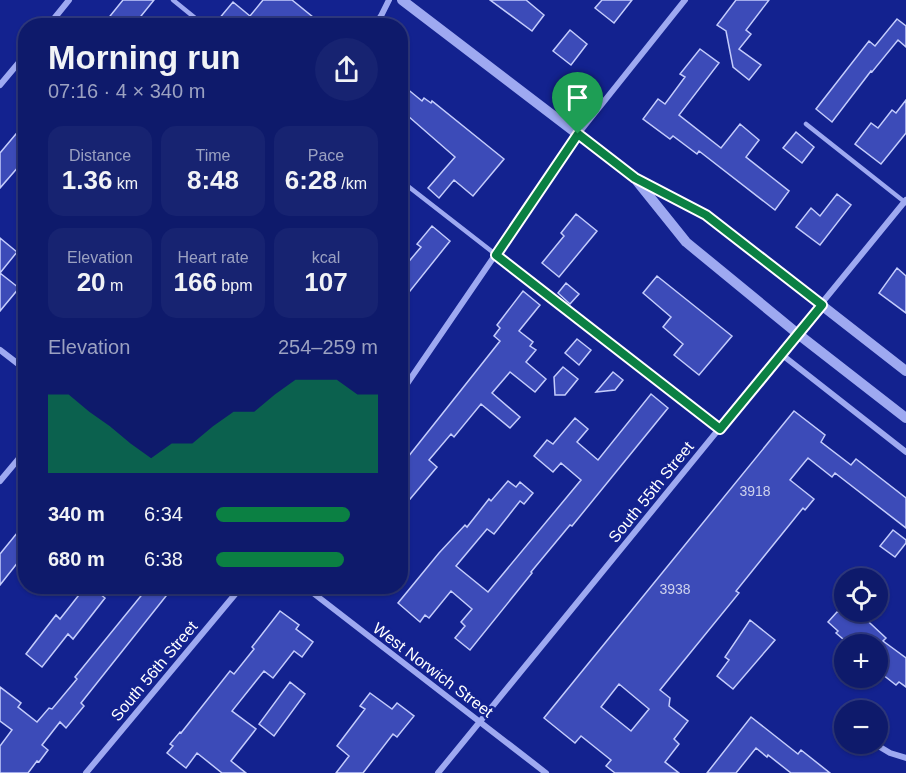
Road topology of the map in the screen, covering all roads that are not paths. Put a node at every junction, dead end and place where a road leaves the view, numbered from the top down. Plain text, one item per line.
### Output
1 (69, 0) edge
2 (173, 0) edge
3 (389, 0) edge
4 (402, 0) edge
5 (685, 0) edge
6 (54, 18) edge
7 (195, 18) edge
8 (380, 18) edge
9 (18, 64) edge
10 (0, 85) edge
11 (806, 124) dead end
12 (578, 134) junction
13 (635, 178) junction
14 (408, 186) edge
15 (906, 202) edge
16 (496, 255) junction
17 (822, 305) junction
18 (798, 334) junction
19 (0, 350) edge
20 (781, 354) junction
21 (18, 364) edge
22 (906, 371) edge
23 (408, 382) edge
24 (906, 418) edge
25 (720, 429) junction
26 (906, 452) edge
27 (18, 460) edge
28 (0, 481) edge
29 (235, 594) edge
30 (314, 594) edge
31 (480, 722) junction
32 (888, 752) edge
33 (906, 758) edge
34 (86, 773) edge
35 (438, 773) edge
36 (546, 773) edge

1 - 6 street
2 - 7 lane
3 - 8 street
4 - 12 street
5 - 12 street
9 - 10 street
11 - 15 lane
12 - 13 street
12 - 16 street
13 - 17 street
13 - 18 street
14 - 16 lane
15 - 17 street, South 55th Street
16 - 23 street
16 - 25 lane
17 - 18 street, South 55th Street
17 - 22 street
18 - 20 street, South 55th Street
18 - 24 street
19 - 21 street
20 - 25 street, South 55th Street
20 - 26 street
25 - 31 street, South 55th Street
27 - 28 street
29 - 34 street, South 56th Street
30 - 31 street, West Norwich Street
31 - 35 street, South 55th Street
31 - 36 street, West Norwich Street
32 - 33 street

